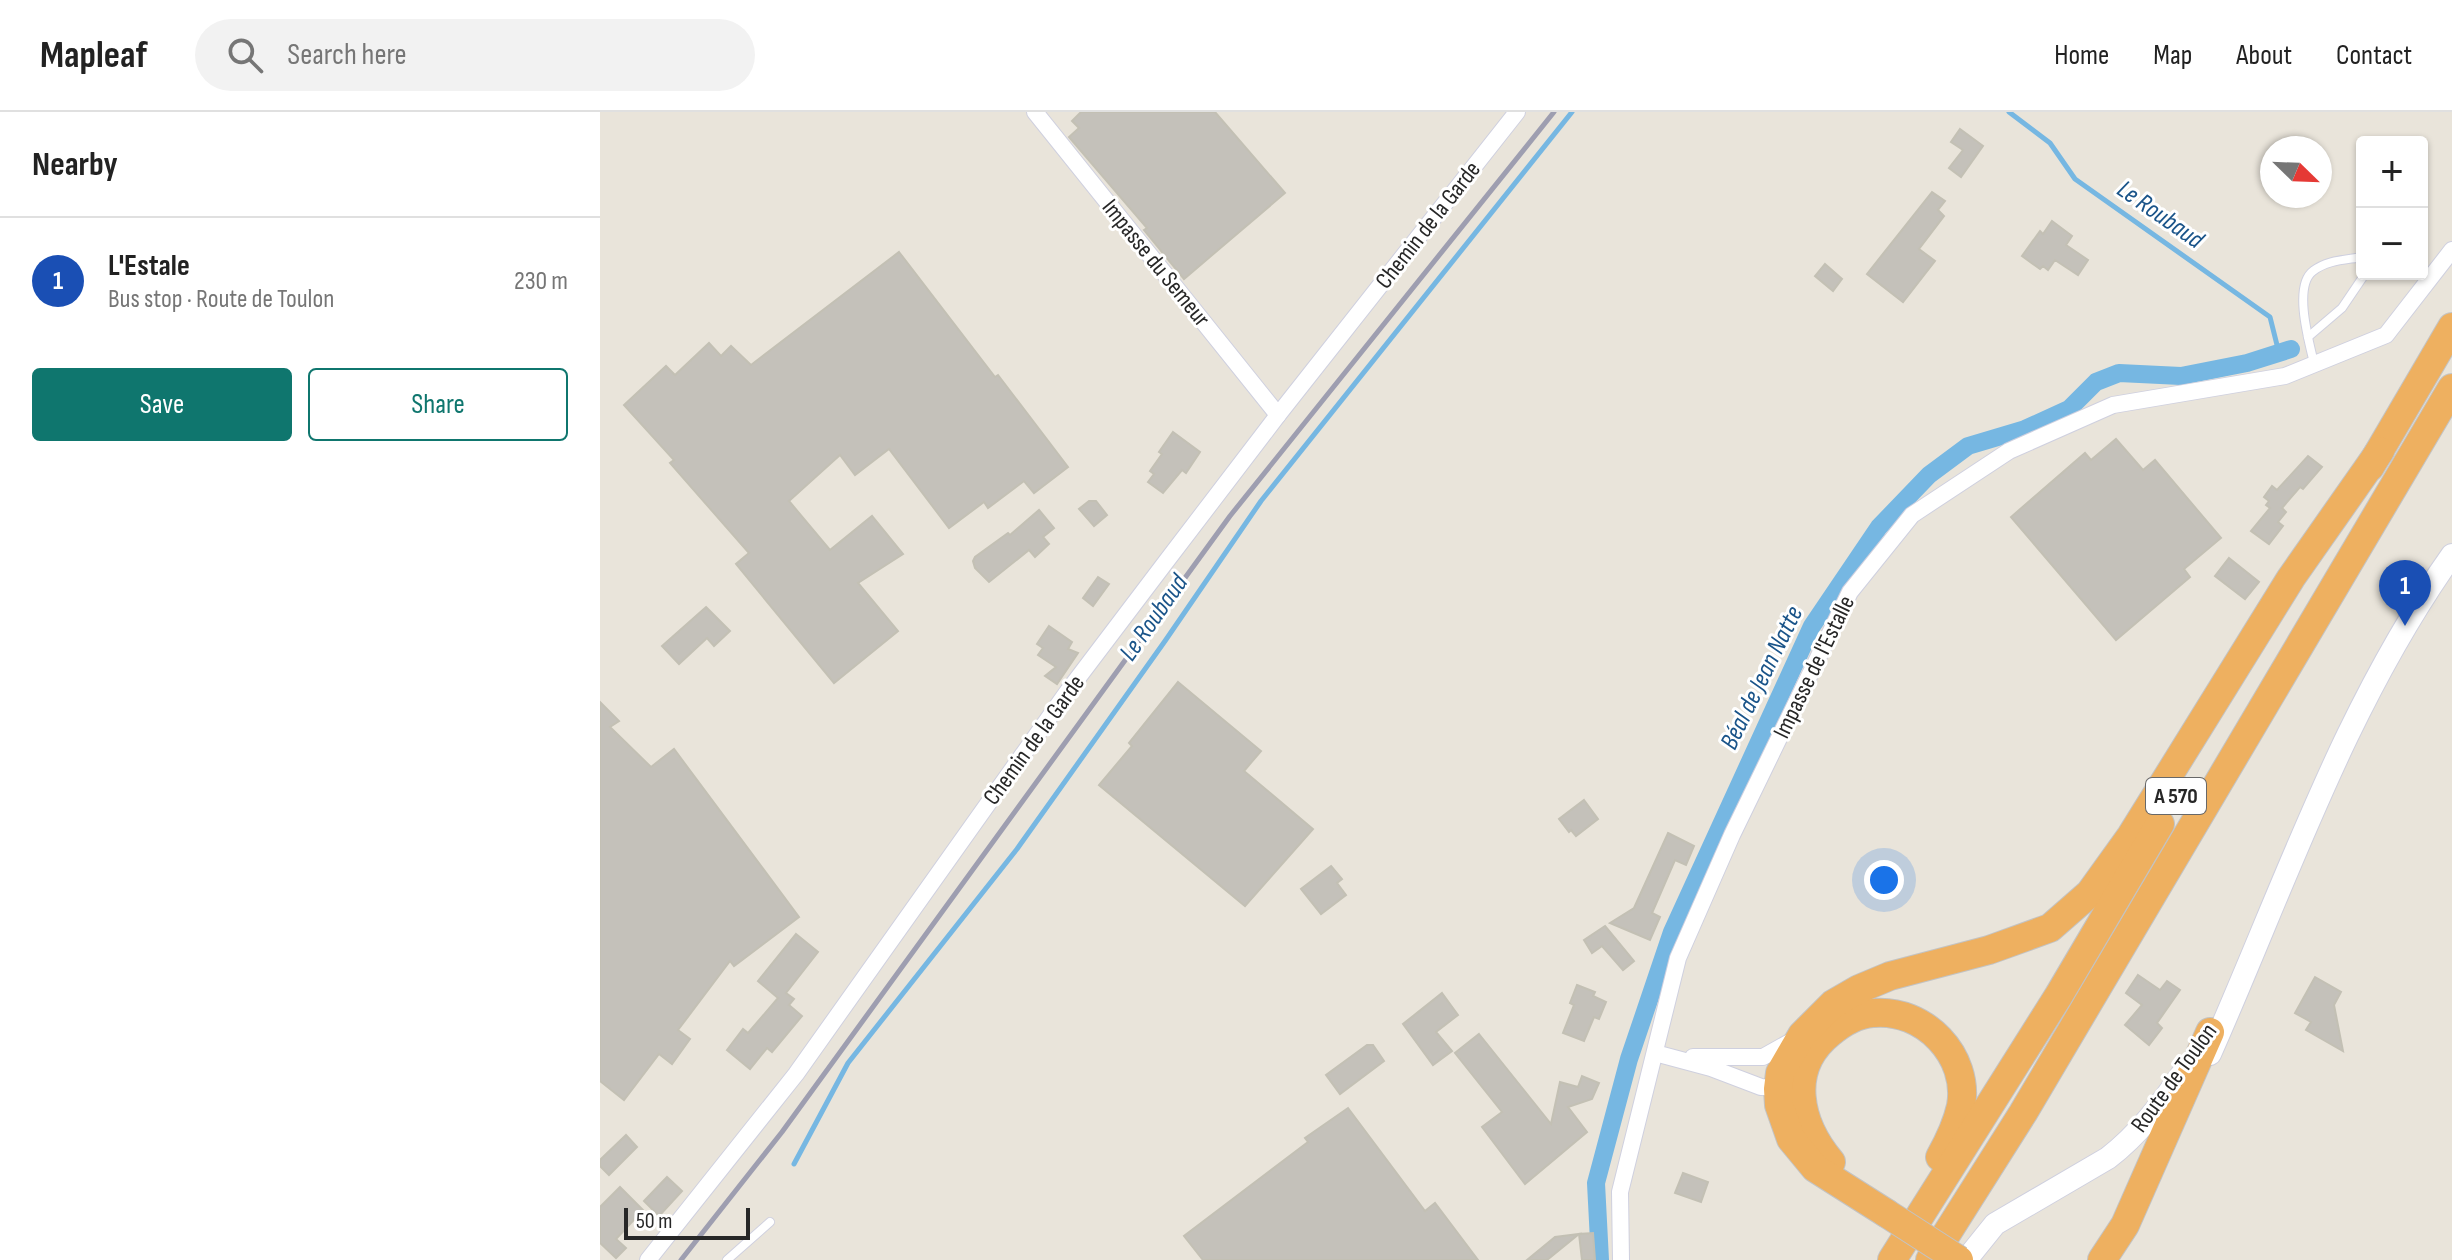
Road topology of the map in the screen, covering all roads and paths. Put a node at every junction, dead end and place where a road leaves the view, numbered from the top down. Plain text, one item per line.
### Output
1 (1035, 112) edge
2 (1517, 112) edge
3 (2452, 250) edge
4 (2356, 258) edge
5 (2361, 280) edge
6 (2452, 327) edge
7 (2308, 337) junction
8 (2314, 363) junction
9 (2452, 388) edge
10 (2452, 403) edge
11 (1278, 415) junction
12 (2380, 451) junction
13 (2452, 555) edge
14 (2267, 919) junction
15 (2210, 1032) junction
16 (1655, 1053) junction
17 (1783, 1075) junction
18 (1882, 1210) junction
19 (770, 1222) dead end
20 (648, 1260) edge
21 (727, 1260) edge
22 (1621, 1260) edge
23 (1875, 1260) edge
24 (1892, 1260) edge
25 (1930, 1260) edge
26 (1946, 1260) edge
27 (1959, 1260) edge
28 (1966, 1260) edge
29 (2102, 1260) edge
30 (2119, 1260) edge

1 - 11 street, Impasse du Semeur
2 - 11 street, Chemin de la Garde
3 - 8 street, Impasse de l'Estalle
4 - 7 lane
5 - 7 lane
6 - 12 highway, A 570
7 - 8 lane
8 - 16 street, Impasse de l'Estalle
9 - 25 highway, A 570
10 - 26 highway
11 - 20 street, Chemin de la Garde
12 - 17 highway
12 - 24 highway, A 570
13 - 14 main road, Route de Toulon
14 - 15 main road, Route de Toulon
14 - 30 main road, Route de Toulon
15 - 28 main road, Route de Toulon
15 - 29 highway
16 - 17 street
16 - 17 street
16 - 22 street
17 - 18 highway
17 - 18 highway
17 - 23 highway
18 - 27 highway, bridge
19 - 21 lane

